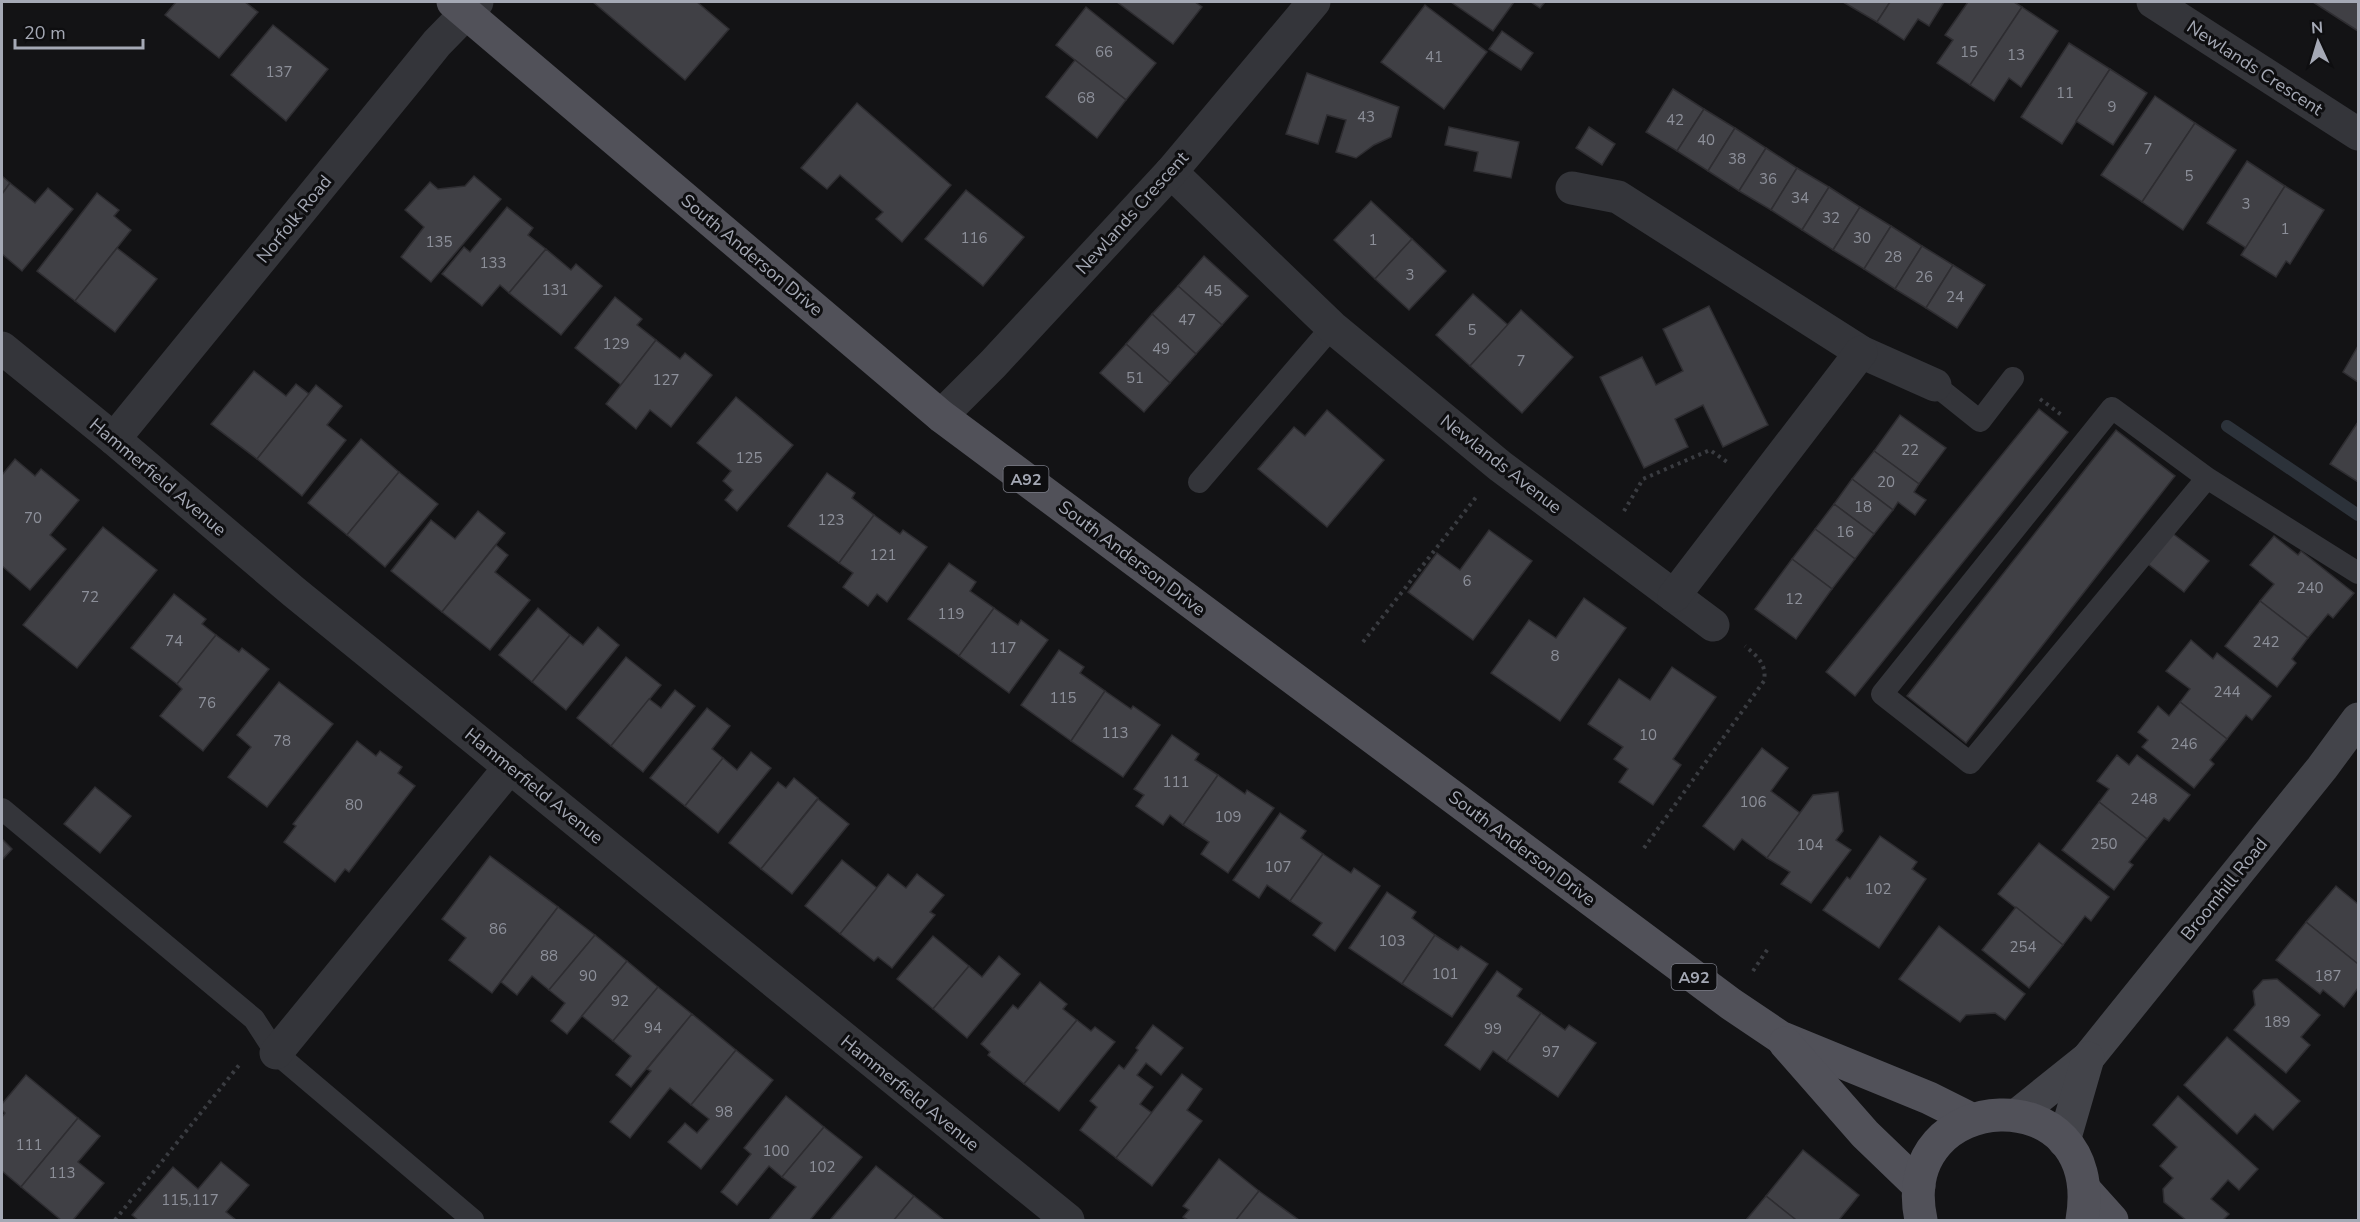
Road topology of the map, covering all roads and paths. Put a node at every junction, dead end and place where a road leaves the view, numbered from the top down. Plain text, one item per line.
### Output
1 (1314, 2) edge
2 (2153, 2) edge
3 (466, 5) edge
4 (2358, 134) edge
5 (1171, 172) junction
6 (1572, 188) dead end
7 (1332, 327) junction
8 (2, 348) edge
9 (1861, 352) junction
10 (2013, 378) joint
11 (1935, 385) joint
12 (941, 416) junction
13 (2091, 436) junction
14 (114, 440) junction
15 (1500, 466) junction
16 (2207, 478) junction
17 (1199, 482) dead end
18 (1759, 486) junction
19 (1603, 543) junction
20 (2358, 573) edge
21 (1674, 596) junction
22 (1713, 625) joint
23 (1363, 642) dead end
24 (2358, 719) edge
25 (510, 767) junction
26 (2, 809) edge
27 (1644, 848) dead end
28 (1780, 1037) junction
29 (270, 1043) junction
30 (2088, 1058) junction
31 (2017, 1115) junction
32 (1971, 1119) junction
33 (2064, 1141) junction
34 (1918, 1186) junction
35 (2084, 1205) edge
36 (115, 1221) edge
37 (473, 1221) edge
38 (1068, 1221) edge
39 (1921, 1221) edge
40 (2112, 1221) edge

1 - 5 street, Newlands Crescent
2 - 4 street, Newlands Crescent
3 - 12 main road, South Anderson Drive / A92
3 - 14 street, Norfolk Road
5 - 7 street, Newlands Avenue
5 - 12 street, Newlands Crescent
6 - 9 street
7 - 15 street, Newlands Avenue
7 - 17 lane
8 - 14 street, Hammerfield Avenue
9 - 11 street
9 - 18 street
10 - 11 lane
10 - 13 path
12 - 28 main road, South Anderson Drive / A92
13 - 16 lane
13 - 16 lane
14 - 25 street, Hammerfield Avenue
15 - 19 street, Newlands Avenue
15 - 23 path
16 - 20 lane
18 - 19 path
18 - 21 street
19 - 21 street, Newlands Avenue
21 - 22 street, Newlands Avenue
22 - 27 path
24 - 30 street, Broomhill Road
25 - 29 street
25 - 38 street, Hammerfield Avenue
26 - 29 lane
28 - 32 main road, A92
28 - 34 main road, A92
29 - 36 path
29 - 37 lane
30 - 31 street, Broomhill Road
30 - 33 street, Broomhill Road
31 - 32 main road
31 - 33 main road
32 - 34 main road
33 - 35 main road
34 - 39 main road
35 - 40 main road

